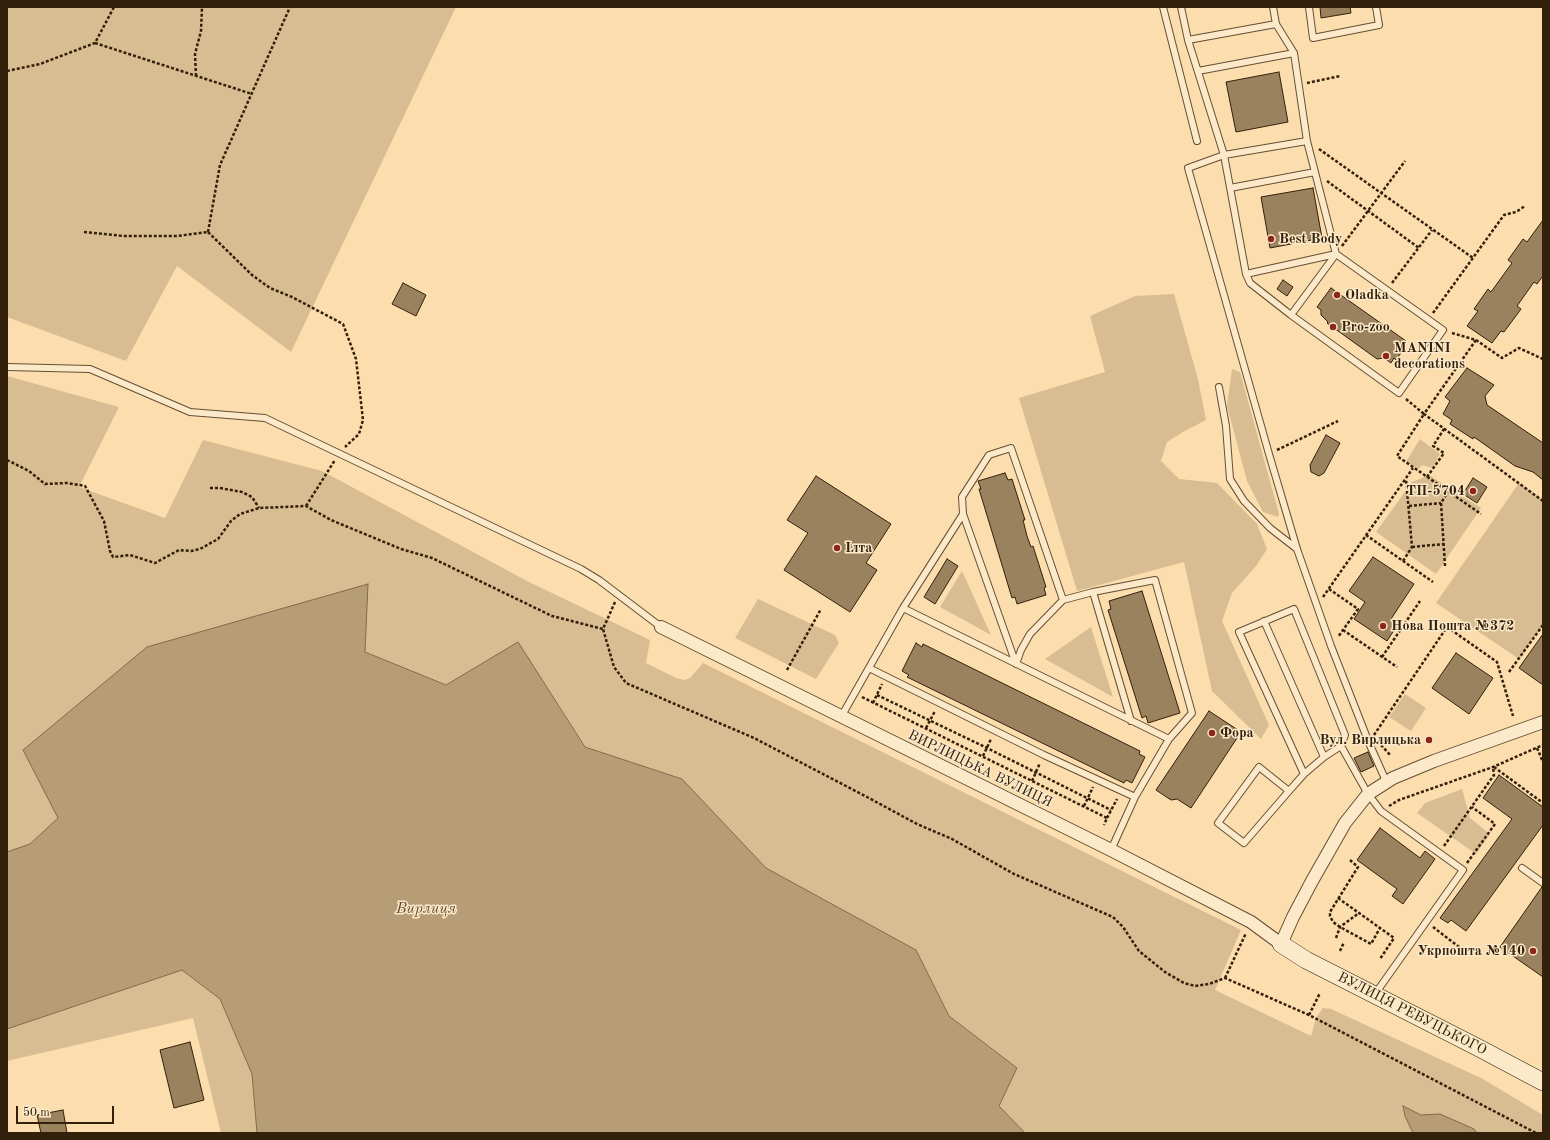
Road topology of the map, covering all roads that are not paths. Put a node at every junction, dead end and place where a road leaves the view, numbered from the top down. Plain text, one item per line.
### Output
1 (1163, 7) edge
2 (1181, 7) edge
3 (1273, 7) edge
4 (1309, 7) edge
5 (1376, 7) edge
6 (1276, 24) junction
7 (1188, 40) junction
8 (1294, 53) junction
9 (1198, 71) junction
10 (1197, 141) dead end
11 (1307, 141) junction
12 (1224, 155) junction
13 (1315, 172) junction
14 (1230, 188) junction
15 (1336, 254) junction
16 (1246, 274) junction
17 (1291, 315) junction
18 (7, 367) edge
19 (1219, 387) dead end
20 (964, 514) junction
21 (1298, 549) junction
22 (1093, 592) junction
23 (1063, 600) junction
24 (903, 608) junction
25 (1264, 621) junction
26 (661, 627) joint
27 (1016, 664) junction
28 (869, 668) junction
29 (841, 717) junction
30 (1131, 721) junction
31 (1543, 722) edge
32 (1170, 740) junction
33 (1341, 746) junction
34 (1324, 757) junction
35 (1304, 774) junction
36 (1386, 781) junction
37 (1289, 791) junction
38 (1368, 794) junction
39 (1135, 797) junction
40 (1111, 850) junction
41 (1522, 868) dead end
42 (1543, 883) edge
43 (1282, 944) junction
44 (1374, 995) junction
45 (1543, 1082) edge

1 - 10 lane
2 - 7 lane
3 - 6 lane
4 - 5 lane
6 - 7 lane
6 - 8 lane
7 - 9 lane
8 - 9 lane
8 - 11 lane
9 - 12 lane
11 - 12 lane
11 - 13 lane
12 - 14 lane
12 - 21 lane
13 - 14 lane
13 - 15 lane
14 - 16 lane
15 - 16 lane
15 - 17 lane
15 - 17 lane
16 - 17 lane
18 - 26 lane
19 - 21 lane
20 - 23 lane
20 - 24 lane
20 - 27 lane
21 - 36 lane
22 - 23 lane
22 - 30 lane
22 - 32 lane
23 - 27 lane
24 - 27 lane
24 - 28 lane
25 - 33 lane
25 - 34 lane
25 - 35 lane
26 - 29 street, ВИРЛИЦЬКА ВУЛИЦЯ
27 - 30 lane
28 - 29 lane
28 - 39 lane
29 - 40 street, ВИРЛИЦЬКА ВУЛИЦЯ
30 - 32 lane
31 - 36 street
32 - 39 lane
33 - 34 lane
33 - 38 lane
34 - 35 lane
35 - 37 lane
36 - 38 street
37 - 37 lane
38 - 43 street
38 - 44 lane
39 - 40 lane
40 - 43 street, ВИРЛИЦЬКА ВУЛИЦЯ
41 - 42 lane
43 - 44 street, ВУЛИЦЯ РЕВУЦЬКОГО
44 - 45 street, ВУЛИЦЯ РЕВУЦЬКОГО

